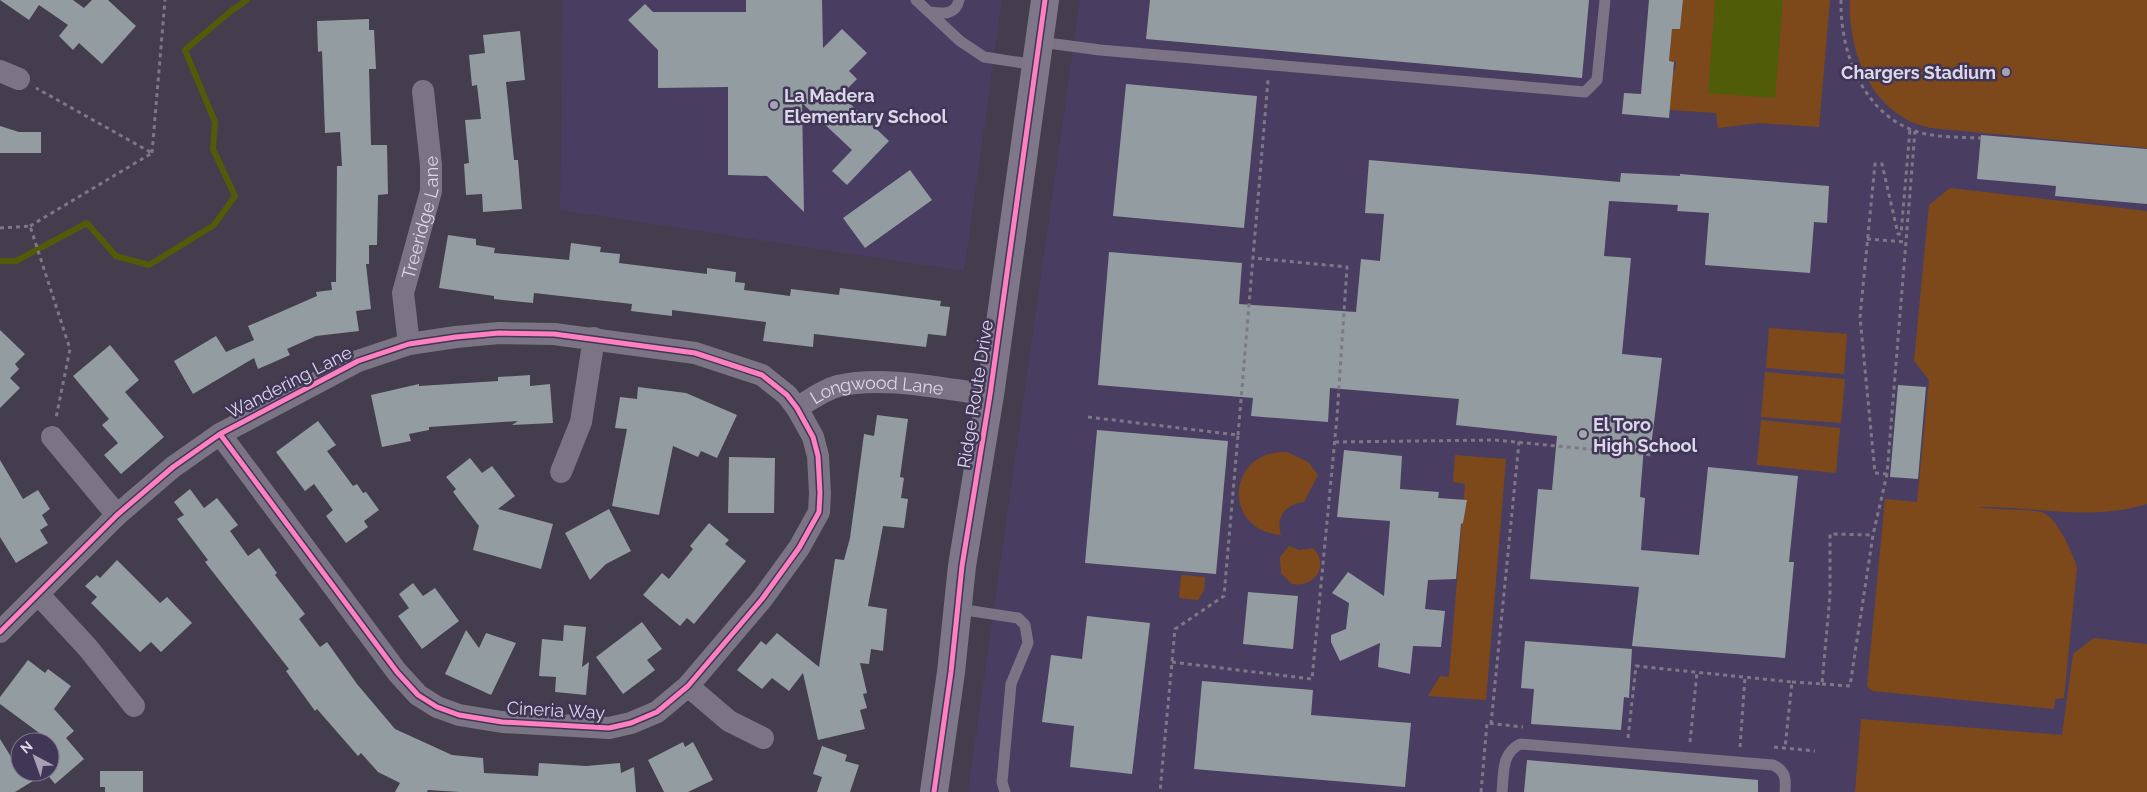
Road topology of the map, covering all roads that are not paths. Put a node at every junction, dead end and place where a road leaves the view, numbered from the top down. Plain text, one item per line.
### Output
1 (916, 0) edge
2 (960, 0) edge
3 (1045, 0) edge
4 (1605, 0) edge
5 (930, 12) junction
6 (1038, 54) junction
7 (422, 91) dead end
8 (594, 338) junction
9 (408, 344) junction
10 (990, 395) junction
11 (798, 408) junction
12 (220, 434) junction
13 (52, 437) road end
14 (561, 472) dead end
15 (117, 515) junction
16 (39, 595) junction
17 (959, 609) junction
18 (0, 632) edge
19 (688, 686) junction
20 (134, 706) dead end
21 (763, 738) dead end
22 (934, 792) edge
23 (1006, 792) edge
24 (1502, 792) edge
25 (1785, 792) edge

1 - 5 lane
2 - 5 lane
3 - 6 main road, Ridge Route Drive
4 - 6 lane
5 - 6 lane
6 - 10 main road, Ridge Route Drive
7 - 9 street, Treeridge Lane
8 - 9 street, Wandering Lane
8 - 11 street, Wandering Lane
8 - 14 street
9 - 12 street, Wandering Lane
10 - 11 street, Longwood Lane
10 - 17 main road, Ridge Route Drive
11 - 19 street, Cineria Way
12 - 15 street, Wandering Lane
12 - 19 street, Cineria Way
13 - 15 street
15 - 16 street, Wandering Lane
16 - 18 street, Wandering Lane
16 - 20 street
17 - 22 main road, Ridge Route Drive
17 - 23 lane
19 - 21 street
24 - 25 lane

